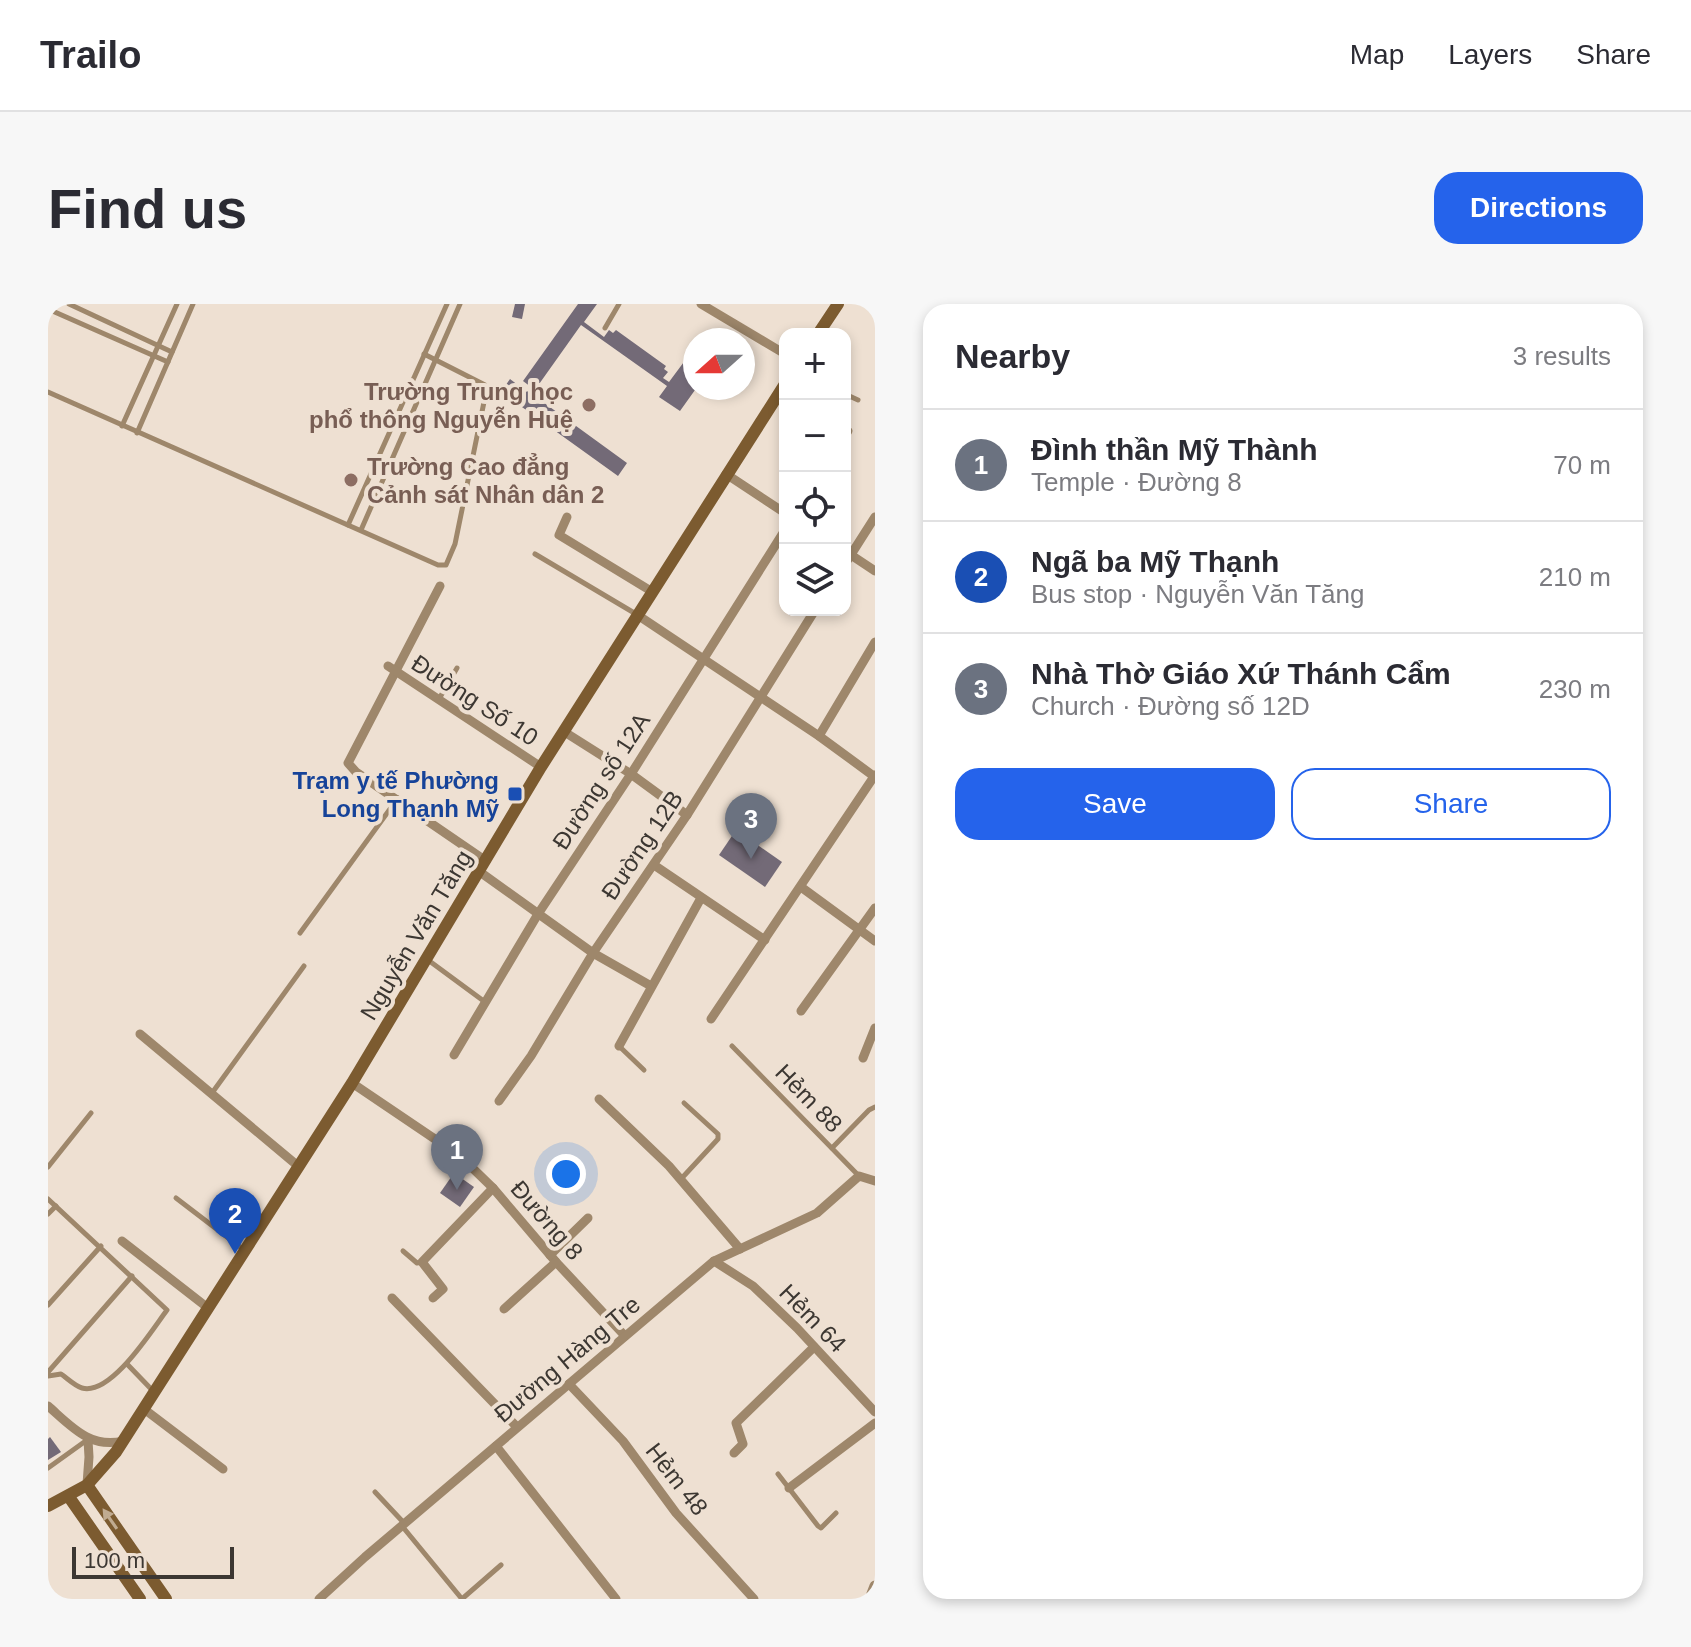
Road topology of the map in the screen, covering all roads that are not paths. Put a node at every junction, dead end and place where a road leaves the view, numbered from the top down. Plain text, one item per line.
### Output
1 (69, 304) edge
2 (177, 304) edge
3 (193, 304) edge
4 (447, 304) edge
5 (460, 304) edge
6 (619, 304) edge
7 (701, 304) edge
8 (838, 304) edge
9 (48, 309) edge
10 (605, 328) dead end
11 (822, 328) edge
12 (159, 345) junction
13 (779, 350) edge
14 (172, 352) junction
15 (424, 354) junction
16 (153, 356) junction
17 (436, 360) junction
18 (168, 362) junction
19 (48, 392) edge
20 (779, 394) edge
21 (851, 397) edge
22 (858, 400) dead end
23 (122, 426) junction
24 (137, 433) junction
25 (726, 474) junction
26 (779, 509) edge
27 (567, 517) dead end
28 (875, 517) edge
29 (348, 525) junction
30 (361, 530) junction
31 (779, 539) edge
32 (851, 550) edge
33 (535, 554) dead end
34 (851, 558) edge
35 (875, 571) edge
36 (440, 586) dead end
37 (651, 591) junction
38 (636, 614) junction
39 (811, 616) edge
40 (875, 642) edge
41 (703, 658) junction
42 (457, 668) dead end
43 (392, 669) junction
44 (760, 697) junction
45 (439, 700) junction
46 (563, 731) junction
47 (819, 736) junction
48 (541, 767) junction
49 (631, 774) junction
50 (875, 776) edge
51 (398, 798) junction
52 (687, 815) junction
53 (654, 865) junction
54 (483, 867) junction
55 (801, 887) junction
56 (701, 898) junction
57 (875, 908) edge
58 (538, 914) junction
59 (860, 931) junction
60 (300, 933) dead end
61 (765, 940) junction
62 (875, 941) edge
63 (593, 953) junction
64 (427, 959) junction
65 (304, 966) dead end
66 (651, 986) junction
67 (485, 1002) junction
68 (801, 1011) dead end
69 (711, 1019) dead end
70 (875, 1028) edge
71 (140, 1034) dead end
72 (619, 1046) joint
73 (732, 1046) dead end
74 (454, 1055) dead end
75 (863, 1058) dead end
76 (644, 1070) dead end
77 (352, 1083) junction
78 (212, 1094) junction
79 (599, 1099) dead end
80 (499, 1101) dead end
81 (684, 1103) dead end
82 (875, 1107) edge
83 (91, 1113) dead end
84 (832, 1148) junction
85 (298, 1166) junction
86 (48, 1167) edge
87 (859, 1176) junction
88 (681, 1179) junction
89 (875, 1181) edge
90 (493, 1188) junction
91 (176, 1198) dead end
92 (48, 1199) edge
93 (56, 1206) junction
94 (48, 1214) edge
95 (588, 1218) dead end
96 (122, 1241) dead end
97 (101, 1246) junction
98 (740, 1249) junction
99 (244, 1251) junction
100 (403, 1251) dead end
101 (553, 1259) junction
102 (714, 1261) junction
103 (422, 1262) junction
104 (132, 1276) junction
105 (392, 1298) dead end
106 (433, 1298) dead end
107 (48, 1305) edge
108 (208, 1308) junction
109 (504, 1309) dead end
110 (625, 1336) junction
111 (814, 1347) junction
112 (127, 1364) junction
113 (48, 1374) edge
114 (569, 1384) junction
115 (154, 1392) junction
116 (48, 1406) edge
117 (144, 1409) junction
118 (875, 1412) edge
119 (875, 1423) edge
120 (517, 1427) junction
121 (88, 1440) junction
122 (123, 1441) junction
123 (496, 1446) junction
124 (734, 1453) dead end
125 (48, 1468) edge
126 (223, 1469) dead end
127 (778, 1474) dead end
128 (87, 1485) junction
129 (789, 1488) junction
130 (375, 1492) dead end
131 (69, 1497) junction
132 (48, 1506) edge
133 (836, 1513) dead end
134 (403, 1524) junction
135 (501, 1565) dead end
136 (875, 1586) edge
137 (140, 1599) edge
138 (166, 1599) edge
139 (319, 1599) edge
140 (462, 1599) edge
141 (616, 1599) edge
142 (754, 1599) edge
143 (870, 1599) edge

1 - 12 lane
2 - 12 lane
3 - 14 lane
4 - 15 lane
5 - 17 lane
6 - 10 lane
7 - 13 street
8 - 11 main road
9 - 16 lane
12 - 14 lane
12 - 16 lane
14 - 18 lane
15 - 17 lane
15 - 29 lane
16 - 18 lane
16 - 23 lane
17 - 30 lane
17 - 30 lane
18 - 24 lane
19 - 23 lane
20 - 25 main road, Nguyễn Văn Tăng
21 - 22 lane
23 - 24 lane
24 - 29 lane
25 - 26 street
25 - 37 main road, Nguyễn Văn Tăng
27 - 37 street
28 - 32 street
29 - 30 lane
31 - 41 street, Đường số 12A
33 - 38 lane
34 - 35 street
36 - 43 street
37 - 38 main road, Nguyễn Văn Tăng
38 - 41 street
38 - 46 main road, Nguyễn Văn Tăng
39 - 44 street, Đường 12B
40 - 47 street
41 - 44 street
41 - 49 street, Đường số 12A
42 - 45 lane
43 - 45 street, Đường Số 10
43 - 51 street
44 - 47 street
44 - 52 street, Đường 12B
45 - 48 street, Đường Số 10
46 - 48 main road, Nguyễn Văn Tăng
46 - 49 street
47 - 50 street
48 - 54 main road, Nguyễn Văn Tăng
49 - 52 street
49 - 58 street, Đường số 12A
50 - 55 street
51 - 54 street
51 - 60 lane
52 - 53 street, Đường 12B
53 - 56 street
53 - 63 street, Đường 12B
54 - 58 street
54 - 64 main road, Nguyễn Văn Tăng
55 - 59 street
55 - 61 street
56 - 61 street
56 - 66 street
57 - 59 street
58 - 63 street
58 - 67 street, Đường số 12A
59 - 62 street
59 - 68 street
61 - 69 street
63 - 66 street
63 - 80 street, Đường 12B
64 - 67 lane
64 - 77 main road, Nguyễn Văn Tăng
65 - 78 lane
66 - 72 street
67 - 74 street, Đường số 12A
70 - 75 street
71 - 78 street
72 - 76 lane
73 - 84 lane, Hẻm 88
77 - 85 main road, Nguyễn Văn Tăng
77 - 90 street, Đường 8
78 - 85 street
79 - 88 street
81 - 88 lane
82 - 84 lane
83 - 86 lane
84 - 87 lane, Hẻm 88
85 - 99 main road, Nguyễn Văn Tăng
87 - 89 street
87 - 98 street, Đường Hàng Tre
88 - 98 street
90 - 101 street, Đường 8
90 - 103 street
91 - 99 lane
92 - 93 lane
93 - 94 lane
93 - 97 lane
95 - 101 street
96 - 108 street
97 - 104 lane
97 - 107 lane
98 - 102 street, Đường Hàng Tre
99 - 108 main road, Nguyễn Văn Tăng
100 - 103 lane
101 - 109 street
101 - 110 street, Đường 8
102 - 110 street, Đường Hàng Tre
102 - 111 street, Hẻm 64
103 - 106 street
104 - 112 lane
104 - 113 lane
105 - 120 street
108 - 115 main road, Nguyễn Văn Tăng
110 - 114 street, Đường Hàng Tre
111 - 118 street, Hẻm 64
111 - 124 street
112 - 113 lane
112 - 115 lane
114 - 120 street, Đường Hàng Tre
114 - 142 street, Hẻm 48
115 - 117 main road, Nguyễn Văn Tăng
116 - 121 street
117 - 122 main road, Nguyễn Văn Tăng
117 - 126 street
119 - 129 street
120 - 123 street, Đường Hàng Tre
121 - 122 street
121 - 125 lane
121 - 128 street
122 - 128 main road, Nguyễn Văn Tăng
123 - 134 street, Đường Hàng Tre
123 - 141 street
127 - 129 lane
128 - 131 main road, Nguyễn Văn Tăng
138 -> 128 main road
129 - 133 lane
130 - 134 lane
131 - 132 main road, Nguyễn Văn Tăng
131 - 137 main road
134 - 139 street, Đường Hàng Tre
134 - 140 lane
135 - 140 lane
136 - 143 street

